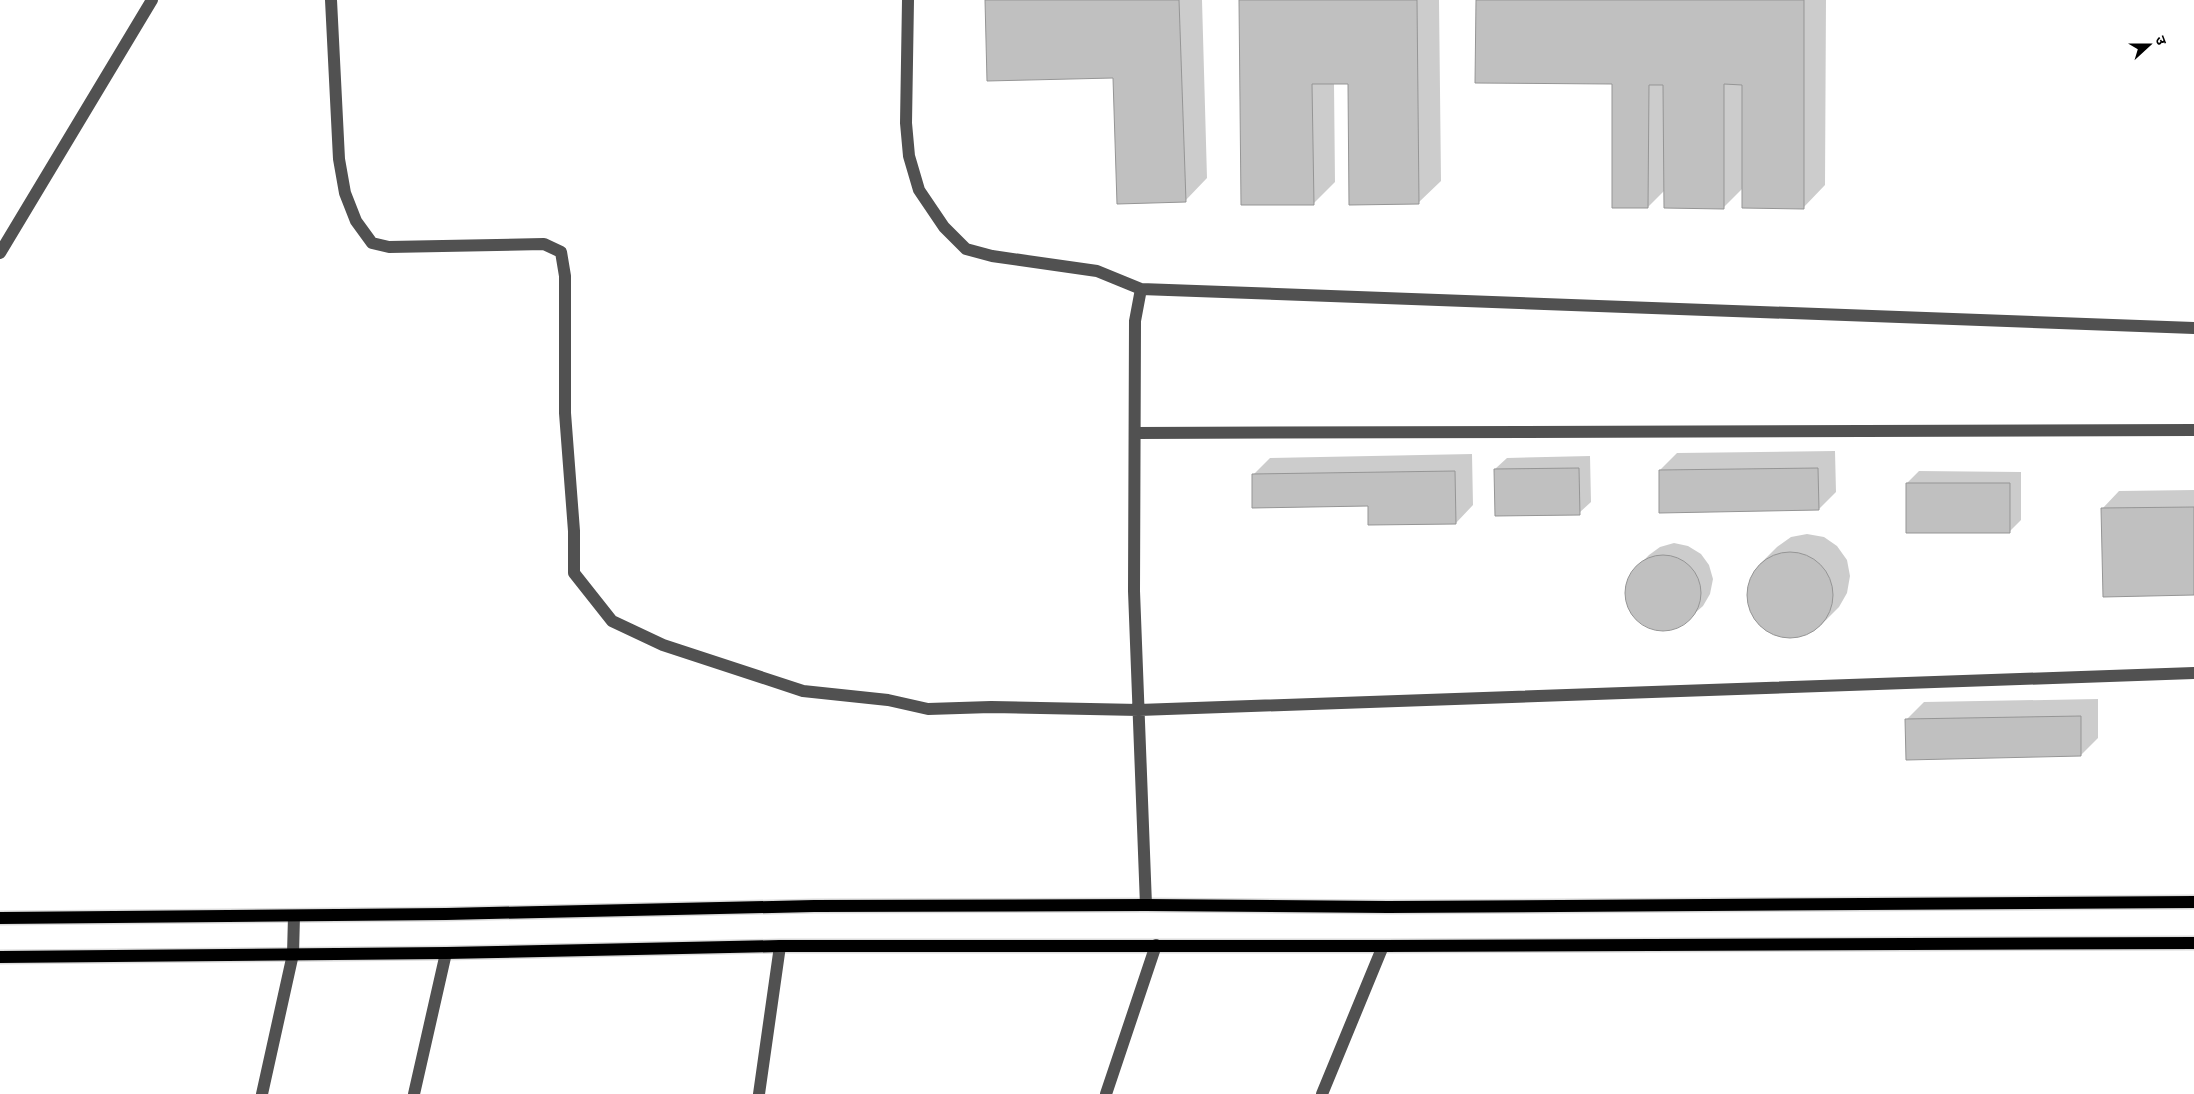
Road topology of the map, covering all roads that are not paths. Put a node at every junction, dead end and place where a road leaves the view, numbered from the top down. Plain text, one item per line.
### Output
1 (152, 0) edge
2 (331, 0) edge
3 (908, 0) edge
4 (0, 253) edge
5 (1141, 288) junction
6 (2194, 328) edge
7 (2194, 430) edge
8 (1134, 433) junction
9 (2194, 673) edge
10 (1139, 710) junction
11 (2194, 902) edge
12 (1146, 905) junction
13 (294, 916) junction
14 (0, 918) edge
15 (2194, 942) edge
16 (1156, 945) junction
17 (780, 946) junction
18 (1383, 946) junction
19 (446, 953) junction
20 (293, 954) junction
21 (0, 956) edge
22 (262, 1094) edge
23 (414, 1094) edge
24 (759, 1094) edge
25 (1106, 1094) edge
26 (1322, 1094) edge

1 - 4 street
2 - 10 street
3 - 5 street
5 - 6 street
5 - 8 street
7 - 8 street
8 - 10 street
9 - 10 street
10 - 12 street
11 - 12 main road
12 - 13 main road
13 - 14 main road
13 - 20 street
15 - 18 main road
16 - 17 main road
16 - 18 main road
16 - 25 street
17 - 19 main road
17 - 24 street
18 - 26 street
19 - 20 main road
19 - 23 street
20 - 21 main road
20 - 22 street

